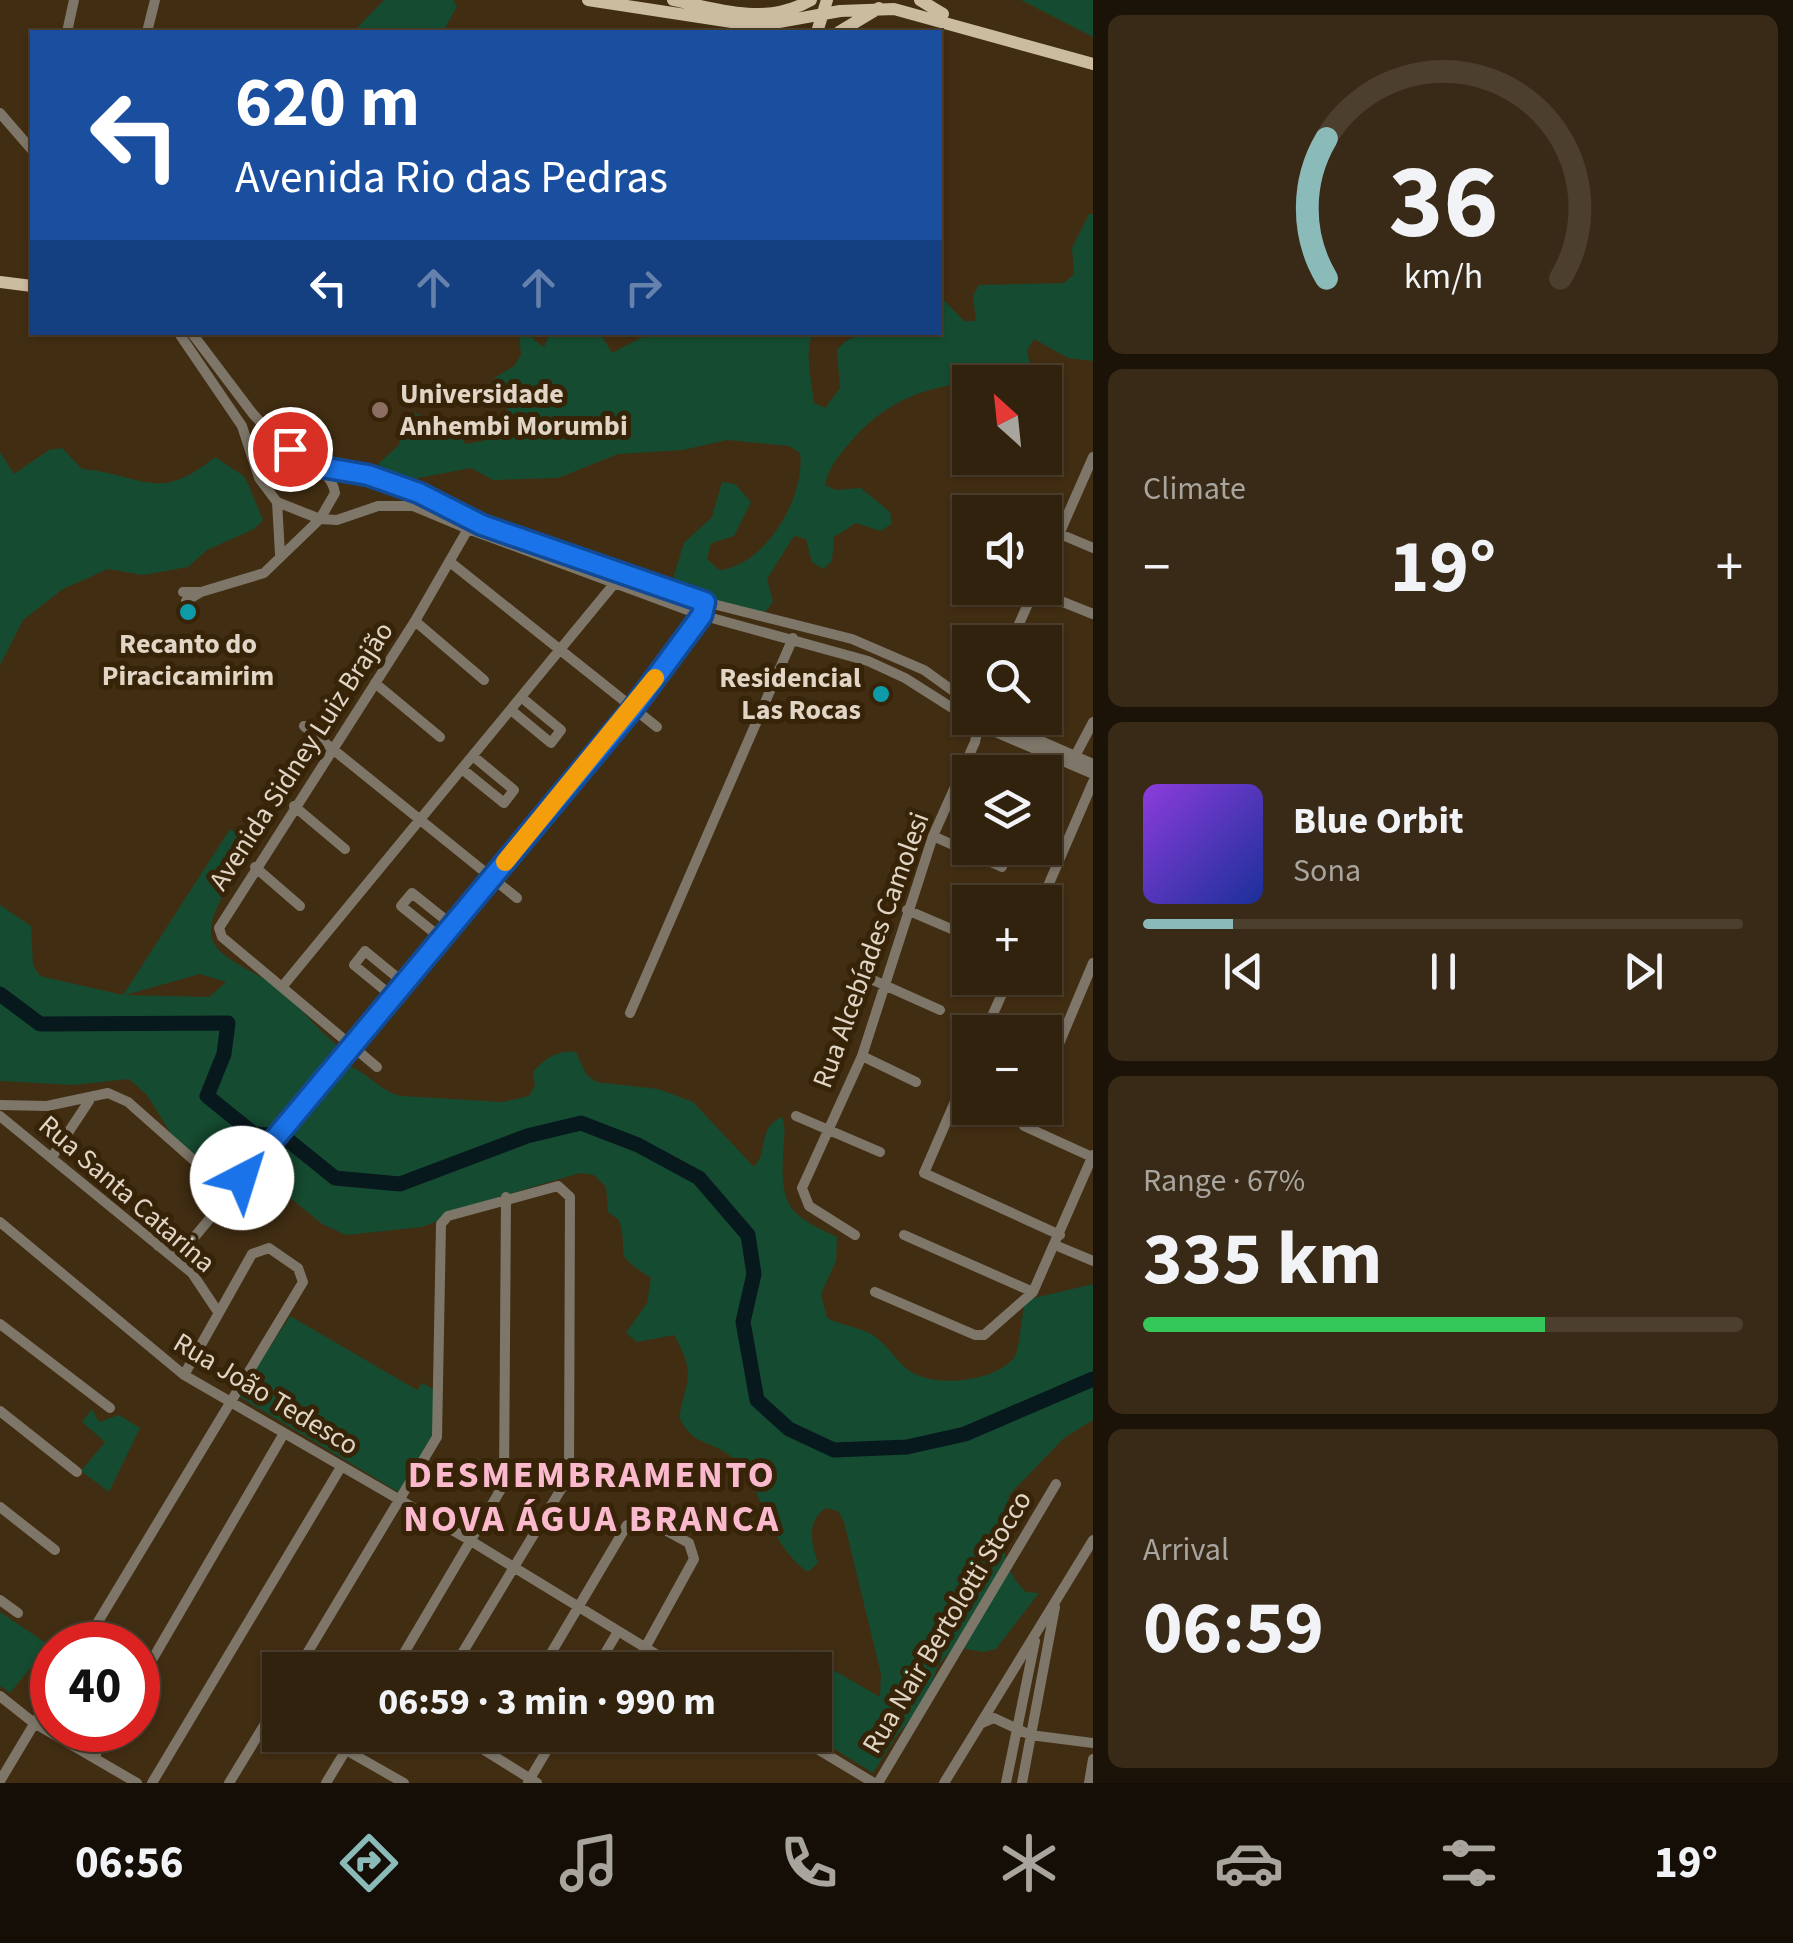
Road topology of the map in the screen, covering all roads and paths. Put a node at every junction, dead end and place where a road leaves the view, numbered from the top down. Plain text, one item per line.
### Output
1 (74, 0) edge
2 (154, 0) edge
3 (588, 0) edge
4 (673, 0) edge
5 (811, 0) edge
6 (827, 0) edge
7 (920, 0) edge
8 (883, 4) edge
9 (822, 15) junction
10 (797, 20) junction
11 (972, 28) junction
12 (67, 30) edge
13 (147, 30) edge
14 (811, 30) edge
15 (815, 30) edge
16 (842, 30) edge
17 (1093, 64) edge
18 (0, 113) edge
19 (30, 148) edge
20 (0, 278) edge
21 (30, 278) edge
22 (30, 286) edge
23 (180, 335) edge
24 (193, 335) edge
25 (1093, 457) edge
26 (315, 466) junction
27 (259, 478) junction
28 (1089, 478) edge
29 (277, 502) junction
30 (320, 519) junction
31 (468, 529) junction
32 (1062, 530) edge
33 (1062, 535) edge
34 (1093, 548) edge
35 (280, 556) junction
36 (450, 562) junction
37 (614, 584) junction
38 (185, 596) dead end
39 (1062, 601) edge
40 (705, 602) junction
41 (1093, 614) edge
42 (702, 615) junction
43 (415, 621) junction
44 (793, 638) junction
45 (560, 650) junction
46 (484, 680) dead end
47 (374, 682) junction
48 (952, 689) edge
49 (521, 698) junction
50 (952, 703) edge
51 (634, 707) junction
52 (511, 710) junction
53 (1093, 722) edge
54 (304, 726) dead end
55 (657, 727) dead end
56 (1012, 735) edge
57 (1022, 735) edge
58 (440, 736) dead end
59 (331, 748) junction
60 (1050, 755) edge
61 (473, 756) junction
62 (1062, 757) edge
63 (1078, 757) junction
64 (1062, 760) edge
65 (1093, 764) edge
66 (462, 768) junction
67 (1093, 774) edge
68 (1093, 782) edge
69 (952, 792) edge
70 (294, 806) junction
71 (420, 820) junction
72 (932, 836) junction
73 (345, 849) dead end
74 (1002, 867) dead end
75 (255, 868) junction
76 (492, 877) junction
77 (1048, 885) edge
78 (517, 898) dead end
79 (300, 906) dead end
80 (907, 910) junction
81 (452, 925) junction
82 (952, 929) edge
83 (442, 938) junction
84 (1093, 963) edge
85 (856, 972) dead end
86 (404, 984) junction
87 (886, 984) junction
88 (282, 987) junction
89 (392, 997) junction
90 (940, 1010) dead end
91 (630, 1013) dead end
92 (1062, 1037) edge
93 (352, 1046) junction
94 (862, 1056) junction
95 (377, 1067) dead end
96 (916, 1082) dead end
97 (90, 1100) junction
98 (0, 1105) edge
99 (952, 1108) edge
100 (0, 1116) edge
101 (796, 1116) dead end
102 (1024, 1125) edge
103 (828, 1129) junction
104 (880, 1152) dead end
105 (1092, 1156) edge
106 (52, 1157) junction
107 (242, 1178) junction
108 (215, 1179) junction
109 (506, 1197) junction
110 (220, 1206) junction
111 (0, 1222) edge
112 (852, 1234) dead end
113 (904, 1235) dead end
114 (192, 1240) junction
115 (1058, 1240) junction
116 (158, 1246) junction
117 (1093, 1261) edge
118 (192, 1273) junction
119 (875, 1292) dead end
120 (1033, 1292) junction
121 (218, 1312) junction
122 (0, 1324) edge
123 (184, 1375) junction
124 (230, 1402) junction
125 (110, 1408) dead end
126 (0, 1411) edge
127 (284, 1435) junction
128 (341, 1466) junction
129 (77, 1472) dead end
130 (1056, 1484) dead end
131 (400, 1500) junction
132 (0, 1507) edge
133 (1093, 1540) edge
134 (472, 1541) junction
135 (55, 1550) dead end
136 (514, 1566) junction
137 (1057, 1596) junction
138 (0, 1600) edge
139 (577, 1607) junction
140 (18, 1614) dead end
141 (98, 1622) edge
142 (1038, 1630) junction
143 (617, 1632) junction
144 (160, 1646) edge
145 (645, 1648) junction
146 (308, 1652) edge
147 (405, 1652) edge
148 (463, 1652) edge
149 (551, 1652) edge
150 (605, 1652) edge
151 (652, 1652) edge
152 (0, 1696) edge
153 (30, 1720) edge
154 (978, 1725) junction
155 (262, 1729) edge
156 (30, 1730) edge
157 (1015, 1730) junction
158 (1030, 1735) junction
159 (1093, 1743) edge
160 (87, 1752) edge
161 (96, 1752) edge
162 (345, 1752) edge
163 (350, 1752) edge
164 (486, 1752) edge
165 (547, 1752) edge
166 (823, 1752) edge
167 (94, 1756) junction
168 (1093, 1759) edge
169 (2, 1780) edge
170 (532, 1782) edge
171 (137, 1783) edge
172 (152, 1783) edge
173 (229, 1783) edge
174 (326, 1783) edge
175 (404, 1783) edge
176 (876, 1783) edge
177 (944, 1783) edge
178 (1006, 1783) edge
179 (1022, 1783) edge
180 (1089, 1783) edge

1 - 12 street
2 - 13 street
3 - 10 main road
4 - 5 main road
6 - 9 main road
7 - 11 main road
8 - 9 main road
8 - 11 main road
8 - 16 main road
9 - 10 main road
9 - 15 main road
10 - 14 main road
11 - 17 main road
18 - 19 street
20 - 21 main road
20 - 22 main road
23 - 27 street
24 - 26 street
25 - 28 street
26 - 27 street
26 - 30 street
26 - 40 street
27 - 29 street
28 - 32 street
29 - 30 street
29 - 35 street
30 - 31 street
30 - 35 street
31 - 36 street, Avenida Sidney Luiz Brajão
31 - 37 street
33 - 34 street
35 - 38 street
36 - 43 street, Avenida Sidney Luiz Brajão
36 - 45 street
37 - 42 street
37 - 45 street
39 - 41 street
40 - 42 street
40 - 48 street
42 - 44 street
42 - 51 street
43 - 46 street
43 - 47 street, Avenida Sidney Luiz Brajão
44 - 50 street
44 - 91 street
45 - 49 street
45 - 51 street
47 - 58 street
47 - 59 street, Avenida Sidney Luiz Brajão
49 - 52 street
49 - 52 street
51 - 55 street
51 - 76 street
52 - 61 street
53 - 63 street
54 - 59 street
56 - 60 street
57 - 63 street
59 - 70 street, Avenida Sidney Luiz Brajão
59 - 71 street
61 - 66 street
61 - 66 street
62 - 63 street
63 - 65 street
64 - 67 street
66 - 71 street
68 - 77 street
69 - 72 street, Rua Alcebíades Camolesi
70 - 73 street
70 - 75 street, Avenida Sidney Luiz Brajão
71 - 76 street
71 - 88 street
72 - 74 street
72 - 80 street, Rua Alcebíades Camolesi
75 - 79 street
75 - 88 street, Avenida Sidney Luiz Brajão
76 - 78 street
76 - 81 street
80 - 82 street
80 - 87 street, Rua Alcebíades Camolesi
81 - 83 street
81 - 83 street
83 - 86 street
84 - 92 street
85 - 87 street
86 - 89 street
86 - 89 street
87 - 90 street
87 - 94 street, Rua Alcebíades Camolesi
88 - 93 street, Avenida Sidney Luiz Brajão
89 - 93 street
93 - 95 street, Avenida Sidney Luiz Brajão
93 - 107 street
94 - 96 street
94 - 103 street, Rua Alcebíades Camolesi
97 - 98 street
97 - 106 street
97 - 108 street
99 - 115 street
100 - 106 street, Rua Santa Catarina
101 - 103 street
102 - 105 street
103 - 104 street
103 - 112 street, Rua Alcebíades Camolesi
105 - 115 street
106 - 116 street, Rua Santa Catarina
107 - 108 street
107 - 110 street
108 - 110 street
109 - 131 street
109 - 134 street
109 - 136 street
110 - 114 street
111 - 123 street, Rua João Tedesco
113 - 120 street
114 - 116 street
114 - 118 street
115 - 117 street
115 - 120 street
116 - 118 street, Rua Santa Catarina
118 - 121 street, Rua Santa Catarina
119 - 120 street
121 - 123 street
121 - 124 street
122 - 125 street
123 - 124 street, Rua João Tedesco
124 - 127 street, Rua João Tedesco
124 - 141 street
126 - 129 street
127 - 128 street, Rua João Tedesco
127 - 144 street
128 - 131 street, Rua João Tedesco
128 - 172 street
130 - 176 street, Rua Nair Bertolotti Stocco
131 - 134 street, Rua João Tedesco
131 - 146 street
132 - 135 street
133 - 137 street
134 - 136 street, Rua João Tedesco
134 - 147 street
136 - 139 street, Rua João Tedesco
136 - 148 street
137 - 142 street
137 - 158 street
138 - 140 street
139 - 143 street, Rua João Tedesco
139 - 145 street
139 - 149 street
142 - 154 street
142 - 157 street
143 - 145 street, Rua João Tedesco
143 - 150 street
145 - 151 street, Rua João Tedesco
152 - 153 street
154 - 157 street
154 - 177 street
155 - 173 street
156 - 169 street
157 - 158 street
157 - 178 street
158 - 159 street
158 - 179 street
160 - 167 street
161 - 167 street
162 - 174 street
163 - 175 street
164 - 170 street
165 - 170 street
166 - 176 street
167 - 171 street
168 - 180 street

